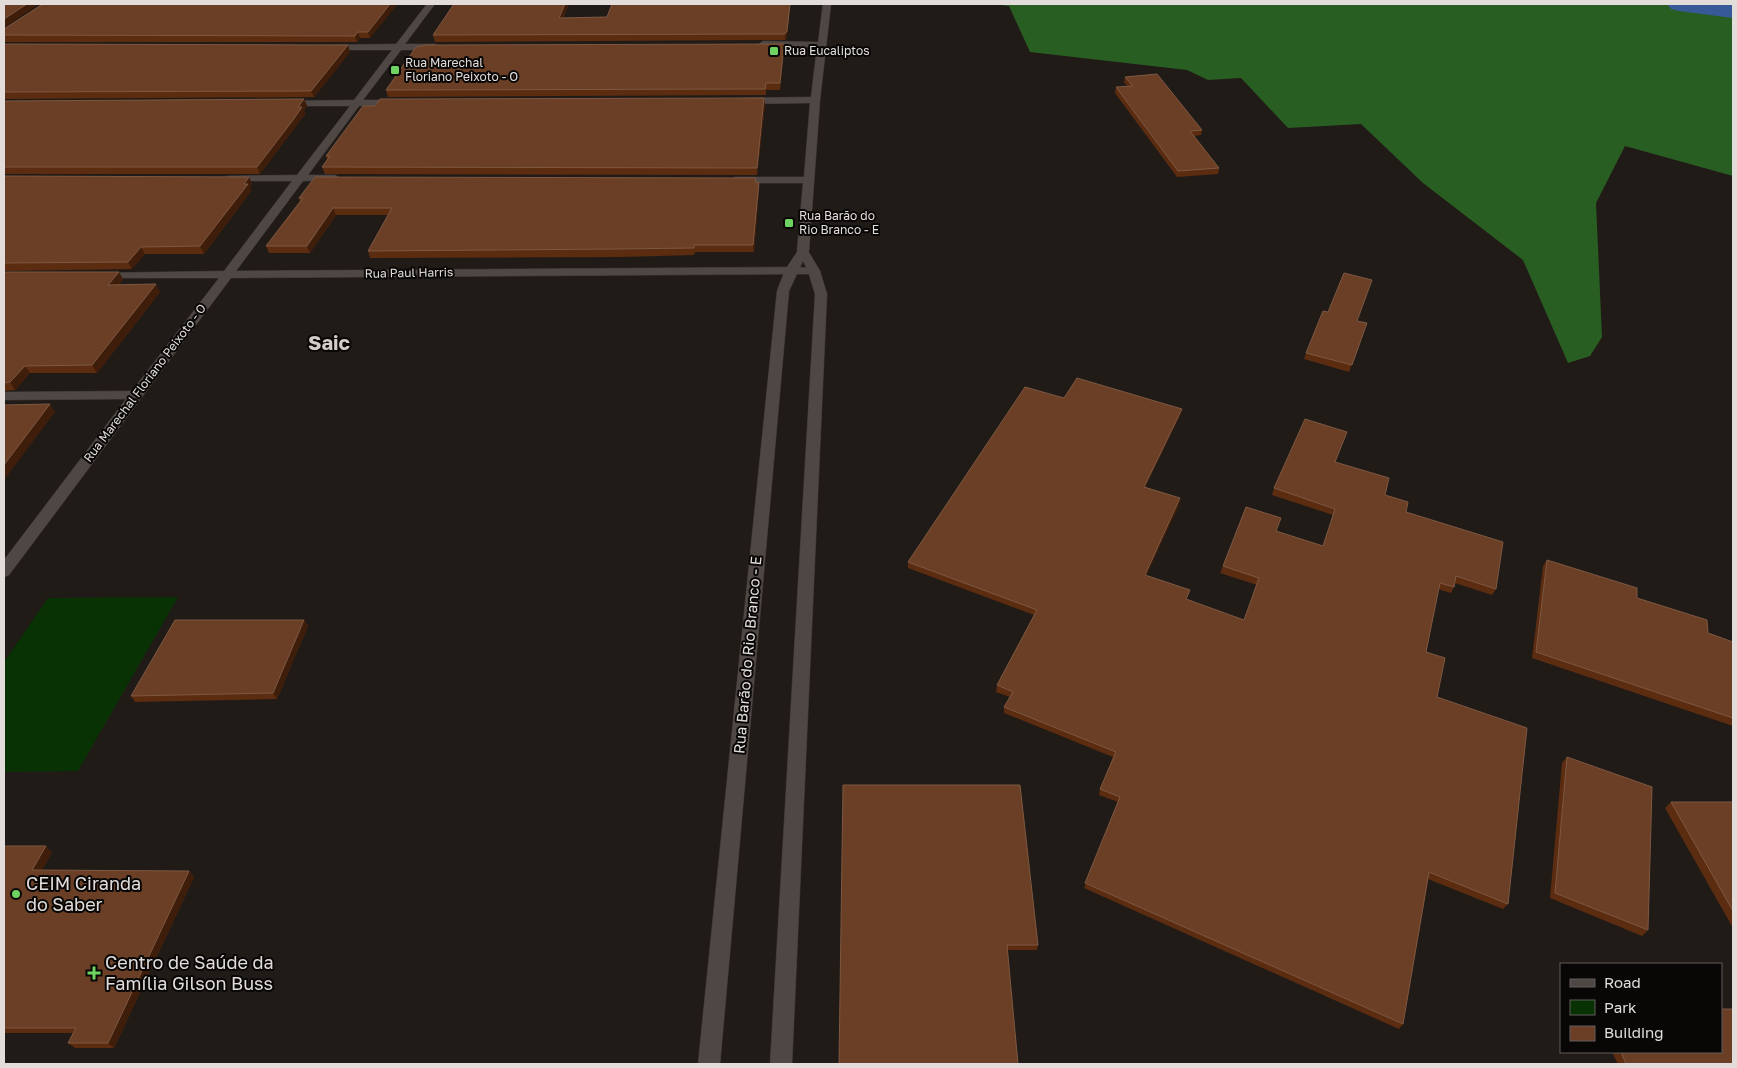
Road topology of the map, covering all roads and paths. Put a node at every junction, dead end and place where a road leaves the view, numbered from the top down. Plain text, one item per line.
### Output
1 (431, 4) edge
2 (827, 4) edge
3 (753, 44) edge
4 (822, 45) junction
5 (319, 47) edge
6 (398, 47) junction
7 (447, 47) edge
8 (815, 100) junction
9 (735, 101) edge
10 (278, 103) edge
11 (356, 103) junction
12 (406, 103) edge
13 (220, 178) edge
14 (299, 178) junction
15 (349, 178) edge
16 (729, 180) edge
17 (809, 180) junction
18 (803, 252) junction
19 (791, 270) junction
20 (814, 271) junction
21 (91, 275) edge
22 (226, 275) junction
23 (136, 395) junction
24 (4, 396) edge
25 (7, 562) edge
26 (709, 1064) edge
27 (781, 1064) edge

1 - 6 street, Rua Marechal Floriano Peixoto - O
2 - 4 street, Rua Barão do Rio Branco - E
3 - 4 street
4 - 8 street, Rua Barão do Rio Branco - E
5 - 6 street
6 - 7 street
6 - 11 street, Rua Marechal Floriano Peixoto - O
8 - 9 street
8 - 17 street, Rua Barão do Rio Branco - E
10 - 11 street
11 - 12 street
11 - 14 street, Rua Marechal Floriano Peixoto - O
13 - 14 street
14 - 15 street
14 - 22 street, Rua Marechal Floriano Peixoto - O
16 - 17 street
17 - 18 street, Rua Barão do Rio Branco - E
18 - 19 street, Rua Barão do Rio Branco - E
18 - 20 street
19 - 20 street, Rua Paul Harris
19 - 22 street, Rua Paul Harris
19 - 26 street, Rua Barão do Rio Branco - E
20 - 27 street
21 - 22 street, Rua Paul Harris
22 - 23 street, Rua Marechal Floriano Peixoto - O
23 - 24 street
23 - 25 street, Rua Marechal Floriano Peixoto - O

